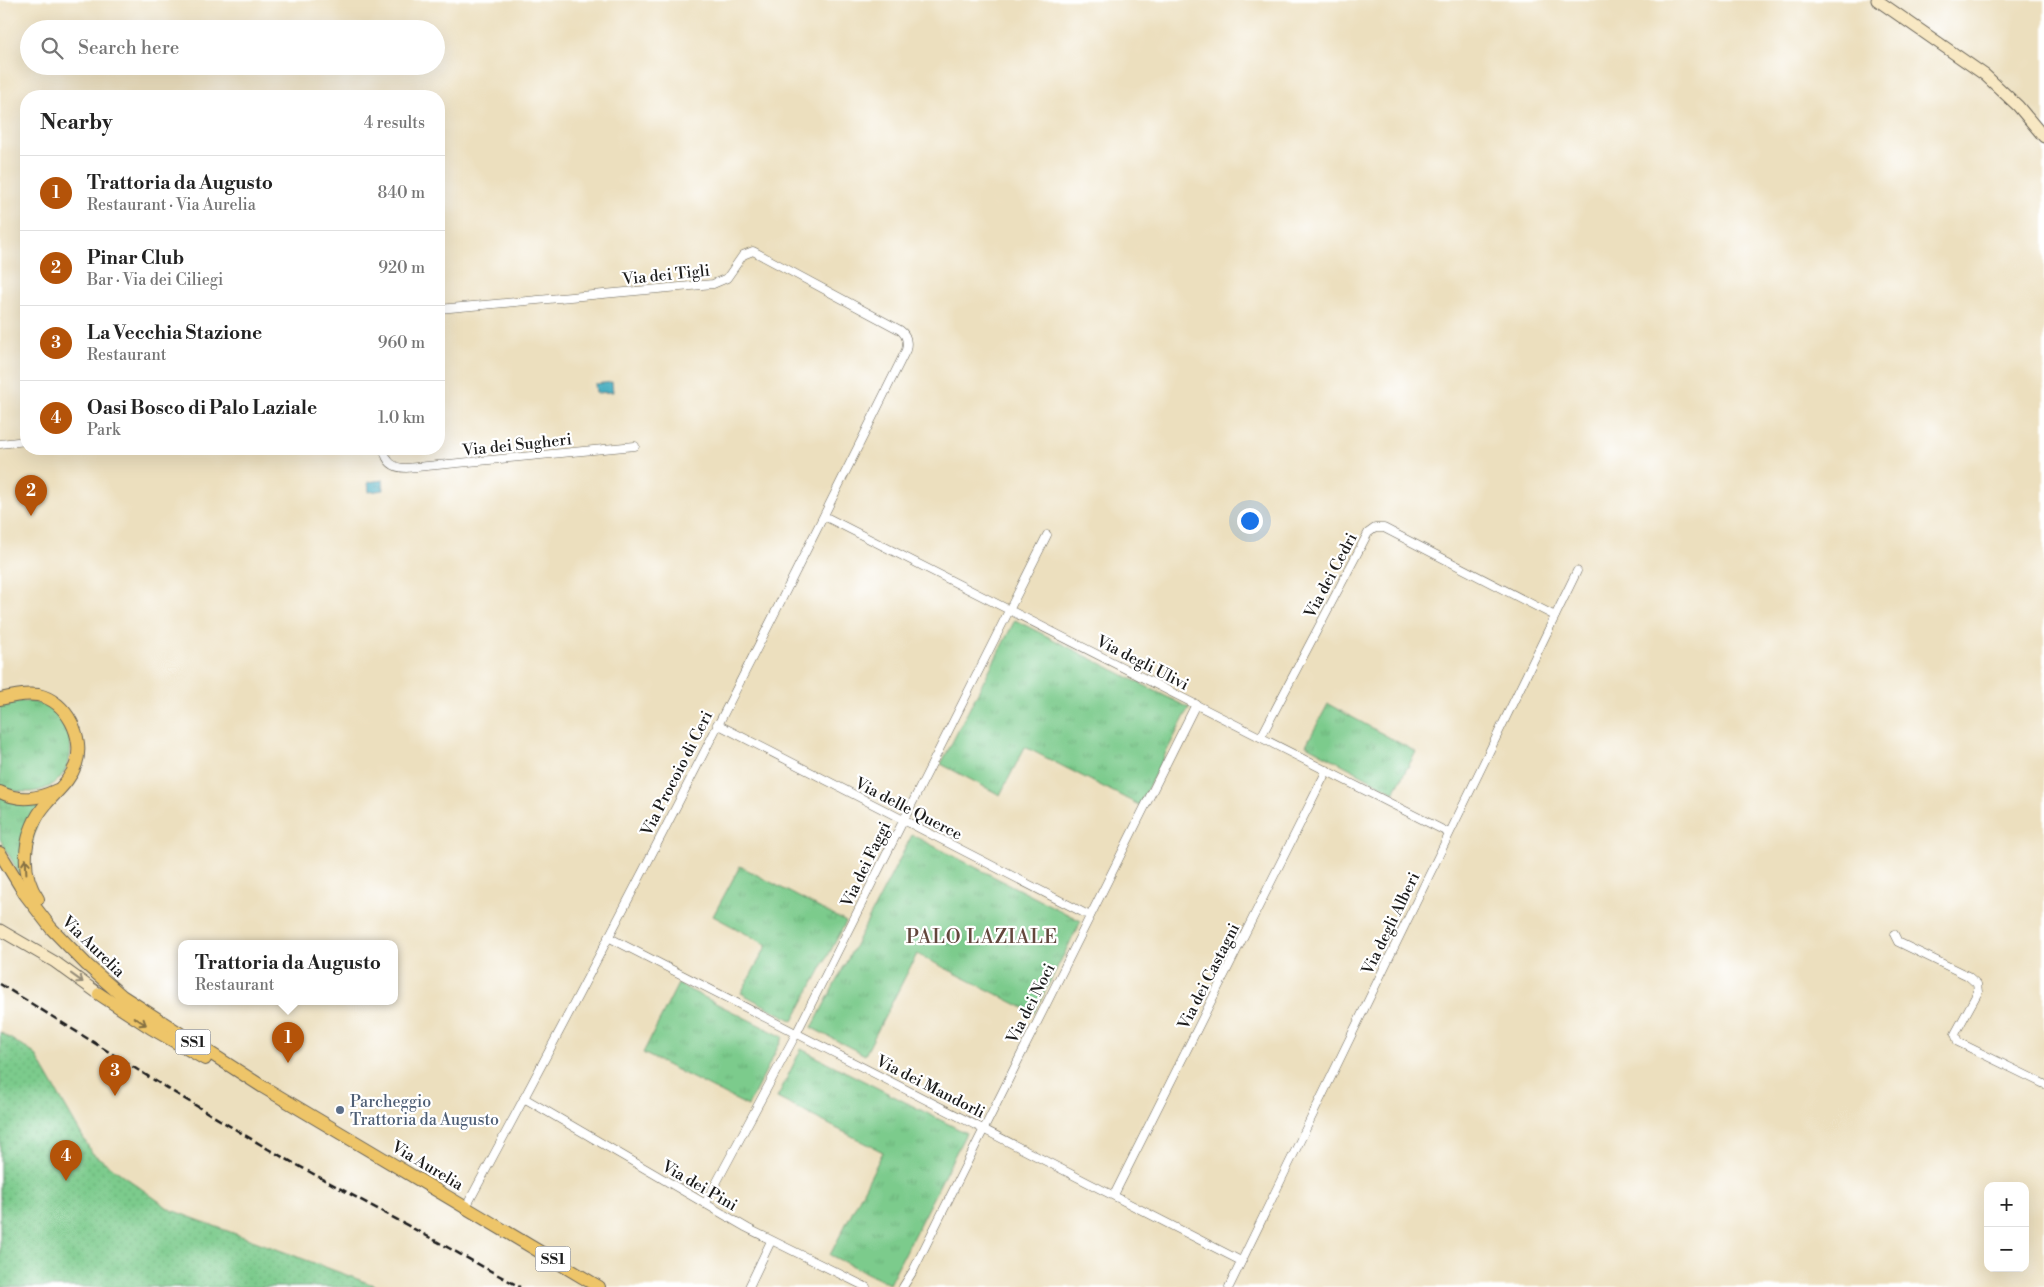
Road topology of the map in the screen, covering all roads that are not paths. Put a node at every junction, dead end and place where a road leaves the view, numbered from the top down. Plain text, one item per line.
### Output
1 (1877, 0) edge
2 (2044, 137) edge
3 (445, 308) edge
4 (906, 350) joint
5 (20, 442) edge
6 (0, 444) edge
7 (635, 446) dead end
8 (385, 455) edge
9 (824, 516) junction
10 (1047, 535) dead end
11 (1577, 571) dead end
12 (1010, 610) junction
13 (1555, 616) junction
14 (0, 699) edge
15 (1196, 704) junction
16 (717, 724) junction
17 (1261, 737) junction
18 (1327, 770) junction
19 (62, 788) junction
20 (0, 792) edge
21 (902, 820) junction
22 (1450, 833) junction
23 (0, 853) edge
24 (1090, 916) junction
25 (0, 925) edge
26 (0, 930) edge
27 (1894, 934) dead end
28 (14, 937) junction
29 (608, 937) junction
30 (87, 965) junction
31 (99, 994) joint
32 (796, 1034) junction
33 (2044, 1084) edge
34 (264, 1087) junction
35 (524, 1098) junction
36 (983, 1128) junction
37 (1114, 1195) junction
38 (705, 1204) junction
39 (466, 1207) junction
40 (771, 1241) junction
41 (1241, 1261) junction
42 (599, 1287) edge
43 (749, 1287) edge
44 (866, 1287) edge
45 (903, 1287) edge
46 (1228, 1287) edge

1 - 2 street
3 - 4 street, Via dei Tigli
4 - 9 street, Via Procoio di Ceri
5 - 6 street
7 - 8 street, Via dei Sugheri
9 - 12 street, Via degli Ulivi
9 - 16 street, Via Procoio di Ceri
10 - 12 street, Via dei Faggi
11 - 13 street, Via degli Alberi
12 - 15 street, Via degli Ulivi
12 - 21 street, Via dei Faggi
13 - 17 street, Via dei Cedri
13 - 22 street, Via degli Alberi
14 - 19 main road
15 - 17 street, Via degli Ulivi
15 - 24 street, Via dei Noci
16 - 21 street, Via delle Querce
16 - 29 street, Via Procoio di Ceri
17 - 18 street, Via degli Ulivi
18 - 22 street, Via degli Ulivi
18 - 37 street, Via dei Castagni
19 - 20 main road
30 -> 19 main road
21 - 24 street, Via delle Querce
21 - 32 street, Via dei Faggi
22 - 41 street, Via degli Alberi
23 - 30 main road, Via Aurelia / SS1
24 - 36 street, Via dei Noci
25 - 28 street
26 - 28 street
27 - 33 street
28 -> 31 street
29 - 32 street, Via dei Mandorli
29 - 35 street, Via Procoio di Ceri
30 - 34 main road, Via Aurelia / SS1
31 -> 34 main road
32 - 36 street, Via dei Mandorli
32 - 38 street, Via dei Faggi
34 - 39 main road, Via Aurelia / SS1
35 - 38 street, Via dei Pini
35 - 39 street, Via Procoio di Ceri
36 - 37 street, Via dei Mandorli
36 - 45 street, Via dei Noci
37 - 41 street, Via dei Mandorli
38 - 40 street, Via dei Pini
39 - 42 main road, Via Aurelia / SS1
40 - 43 street
40 - 44 street, Via dei Pini
41 - 46 street, Via degli Alberi

